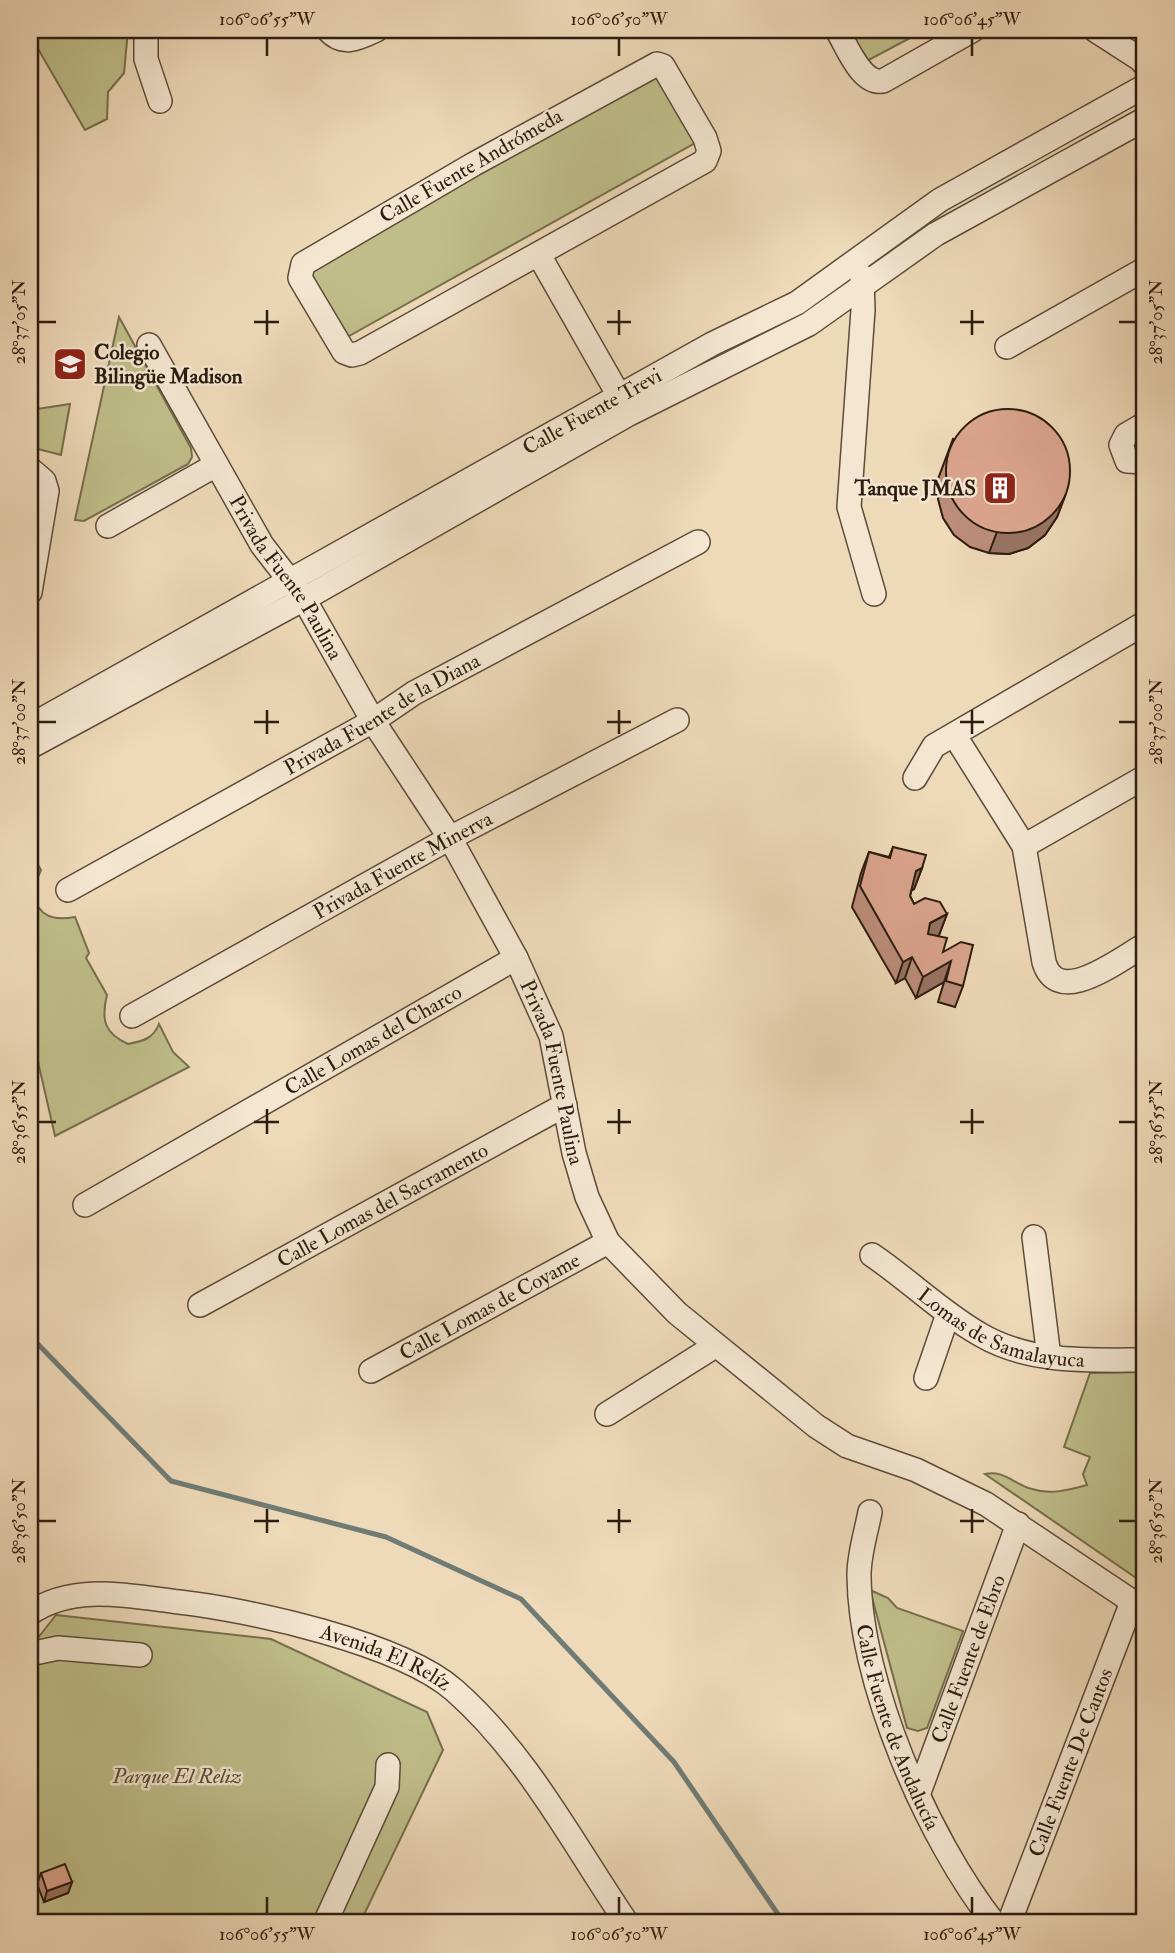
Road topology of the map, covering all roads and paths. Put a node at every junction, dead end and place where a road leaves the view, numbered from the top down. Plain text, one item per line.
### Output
1 (146, 30) edge
2 (328, 30) edge
3 (376, 30) edge
4 (837, 30) edge
5 (973, 30) edge
6 (1096, 30) edge
7 (1145, 65) edge
8 (1145, 86) edge
9 (160, 101) dead end
10 (1145, 119) edge
11 (539, 255) junction
12 (862, 259) junction
13 (1145, 269) edge
14 (862, 286) junction
15 (149, 345) dead end
16 (1007, 347) dead end
17 (624, 405) junction
18 (1145, 424) edge
19 (1145, 462) edge
20 (216, 465) junction
21 (30, 469) edge
22 (108, 526) dead end
23 (698, 542) dead end
24 (289, 579) junction
25 (30, 592) edge
26 (874, 594) dead end
27 (304, 599) junction
28 (1145, 623) edge
29 (677, 720) dead end
30 (373, 721) junction
31 (30, 726) edge
32 (955, 736) junction
33 (30, 747) edge
34 (1145, 777) edge
35 (915, 778) dead end
36 (450, 838) junction
37 (1024, 846) junction
38 (68, 890) dead end
39 (1145, 945) edge
40 (516, 958) junction
41 (132, 1017) dead end
42 (565, 1105) junction
43 (85, 1206) dead end
44 (1034, 1237) dead end
45 (608, 1242) junction
46 (872, 1255) dead end
47 (200, 1305) dead end
48 (948, 1314) junction
49 (715, 1346) junction
50 (1049, 1357) junction
51 (1145, 1360) edge
52 (371, 1371) dead end
53 (926, 1378) dead end
54 (607, 1414) dead end
55 (870, 1512) dead end
56 (1018, 1524) junction
57 (1139, 1606) edge
58 (30, 1613) edge
59 (30, 1654) edge
60 (140, 1655) dead end
61 (388, 1765) dead end
62 (919, 1795) junction
63 (325, 1923) edge
64 (627, 1923) edge
65 (994, 1923) edge
66 (1009, 1923) edge

1 - 9 street
2 - 3 street
4 - 5 street
6 - 7 street
8 - 12 street, Calle Fuente Trevi
10 - 14 street, Calle Fuente Trevi
11 - 11 street, Calle Fuente Andrómeda
11 - 17 street
12 - 14 street
12 - 17 street, Calle Fuente Trevi
13 - 16 street
14 - 17 street, Calle Fuente Trevi
14 - 26 street
15 - 20 street, Privada Fuente Paulina
17 - 24 street, Calle Fuente Trevi
17 - 27 street, Calle Fuente Trevi
18 - 19 street
20 - 22 street
20 - 24 street, Privada Fuente Paulina
21 - 25 street
23 - 30 street, Privada Fuente de la Diana
24 - 27 street, Privada Fuente Paulina
24 - 31 street, Calle Fuente Trevi
27 - 30 street, Privada Fuente Paulina
27 - 33 street, Calle Fuente Trevi
28 - 32 street
29 - 36 street, Privada Fuente Minerva
30 - 36 street, Privada Fuente Paulina
30 - 38 street, Privada Fuente de la Diana
32 - 35 street
32 - 37 street
34 - 37 street
36 - 40 street, Privada Fuente Paulina
36 - 41 street, Privada Fuente Minerva
37 - 39 street
40 - 42 street, Privada Fuente Paulina
40 - 43 street, Calle Lomas del Charco
42 - 45 street, Privada Fuente Paulina
42 - 47 street, Calle Lomas del Sacramento
44 - 50 street
45 - 49 street, Privada Fuente Paulina
45 - 52 street, Calle Lomas de Coyame
46 - 48 street, Lomas de Samalayuca
48 - 50 street, Lomas de Samalayuca
48 - 53 street
49 - 54 street
49 - 56 street, Privada Fuente Paulina
50 - 51 street, Lomas de Samalayuca
55 - 62 street, Calle Fuente de Andalucía
56 - 57 street, Privada Fuente Paulina
56 - 62 street, Calle Fuente de Ebro
57 - 66 street, Calle Fuente De Cantos
58 - 64 street, Avenida El Relíz
59 - 60 street
61 - 63 street
62 - 65 street, Calle Fuente de Andalucía

